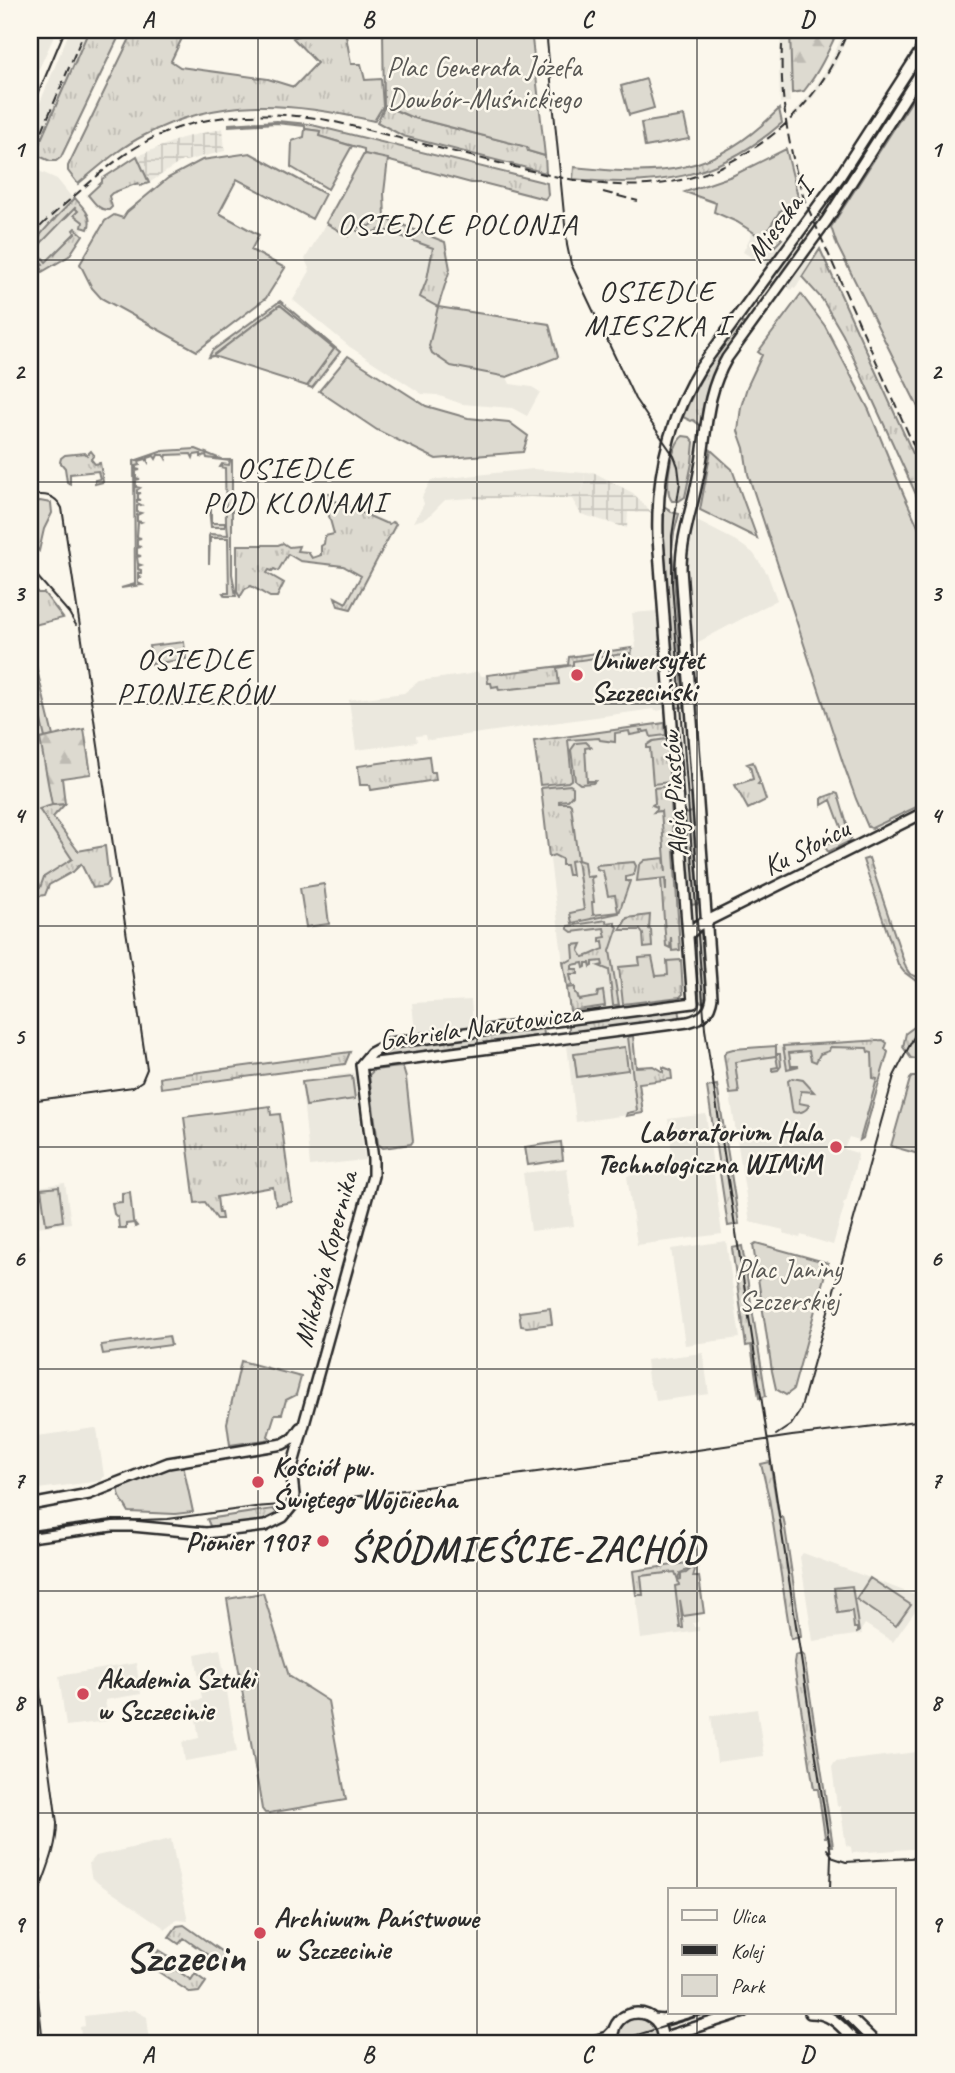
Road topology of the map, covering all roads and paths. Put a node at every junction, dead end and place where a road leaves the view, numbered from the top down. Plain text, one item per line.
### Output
1 (925, 44) edge
2 (925, 66) edge
3 (658, 500) joint
4 (688, 515) joint
5 (925, 812) edge
6 (706, 922) junction
7 (688, 935) junction
8 (693, 1003) joint
9 (694, 1020) joint
10 (361, 1065) junction
11 (304, 1421) junction
12 (30, 1505) edge
13 (30, 1537) edge
14 (683, 2014) edge
15 (738, 2014) edge
16 (826, 2014) edge
17 (846, 2014) edge
18 (654, 2020) junction
19 (614, 2030) junction
20 (588, 2043) edge
21 (613, 2043) edge
22 (662, 2043) edge
23 (858, 2043) edge
24 (876, 2043) edge

1 - 3 main road, Mieszka I
2 - 4 main road, Mieszka I
3 - 7 main road, Aleja Piastów
4 - 6 main road, Aleja Piastów
5 - 6 main road, Ku Słońcu
6 - 7 main road
6 - 9 main road, Aleja Piastów
7 - 8 main road, Aleja Piastów
8 - 10 main road, Gabriela Narutowicza
9 - 10 main road, Gabriela Narutowicza
10 - 11 main road, Mikołaja Kopernika
11 - 12 main road
11 - 13 main road, Mikołaja Kopernika
14 - 18 main road
15 - 22 main road
16 - 23 main road
17 - 24 main road
18 - 19 main road
18 - 22 main road
19 - 20 main road
19 - 21 main road

